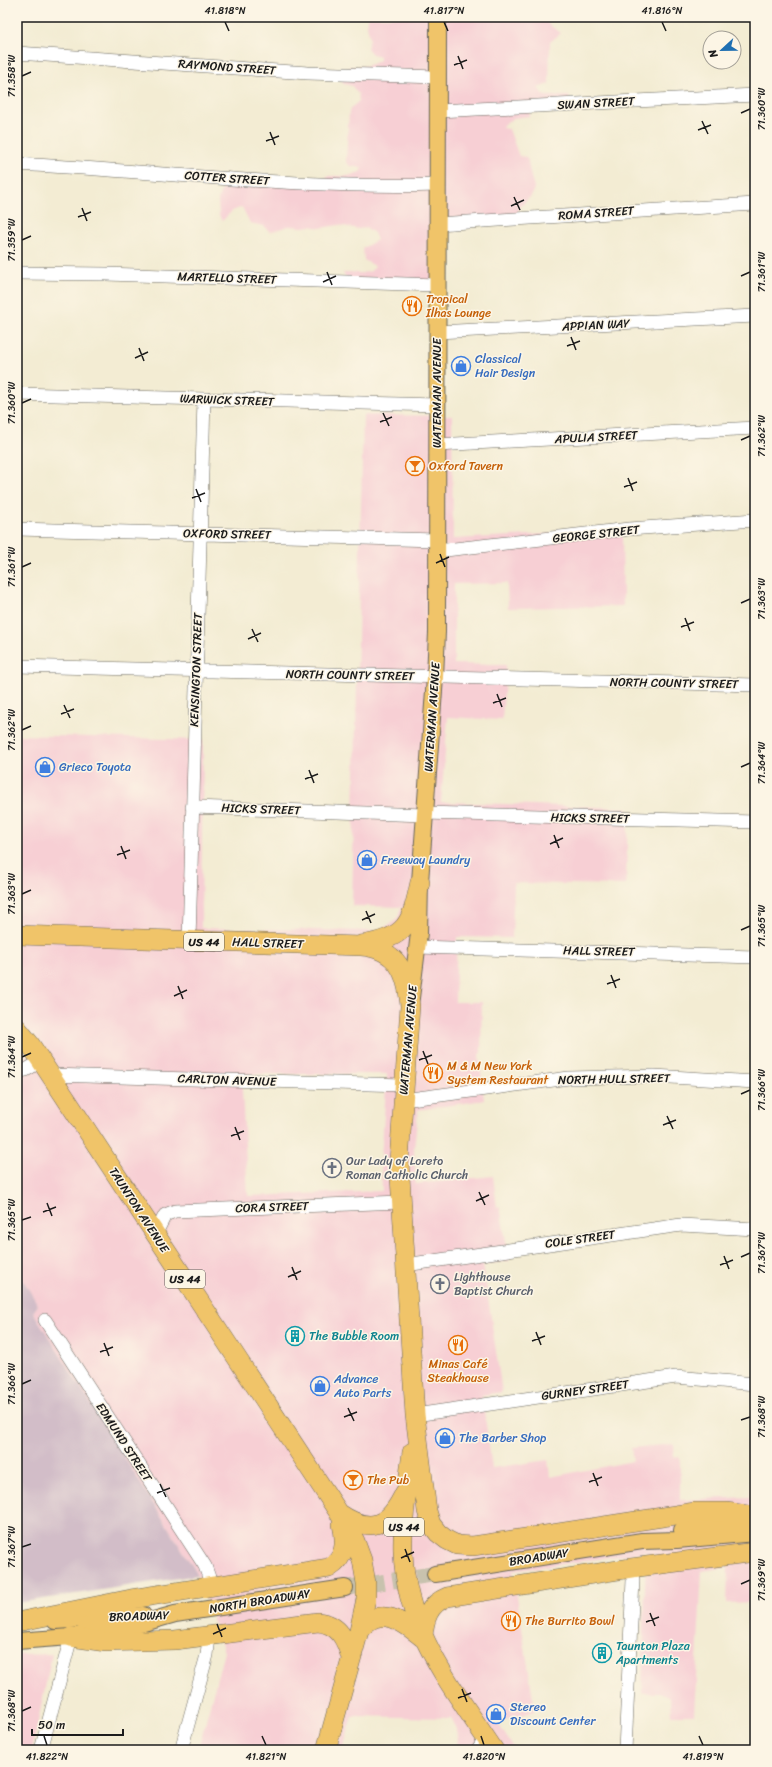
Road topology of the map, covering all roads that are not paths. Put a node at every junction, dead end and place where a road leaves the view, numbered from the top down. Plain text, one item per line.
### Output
1 (438, 17) edge
2 (17, 53) edge
3 (438, 77) junction
4 (755, 95) edge
5 (438, 111) junction
6 (17, 164) edge
7 (438, 185) junction
8 (755, 204) edge
9 (438, 224) junction
10 (17, 273) edge
11 (438, 285) junction
12 (755, 316) edge
13 (437, 332) junction
14 (17, 394) edge
15 (204, 399) junction
16 (437, 405) junction
17 (755, 428) edge
18 (437, 445) junction
19 (755, 520) edge
20 (17, 529) edge
21 (200, 533) junction
22 (437, 545) junction
23 (17, 666) edge
24 (196, 671) junction
25 (435, 677) junction
26 (755, 685) edge
27 (192, 807) junction
28 (425, 814) junction
29 (755, 822) edge
30 (420, 882) junction
31 (17, 935) edge
32 (52, 938) junction
33 (189, 941) junction
34 (17, 945) edge
35 (356, 946) junction
36 (418, 947) junction
37 (755, 957) edge
38 (410, 1006) junction
39 (17, 1021) edge
40 (17, 1028) edge
41 (30, 1044) junction
42 (46, 1068) junction
43 (17, 1072) edge
44 (755, 1082) edge
45 (403, 1093) junction
46 (401, 1202) junction
47 (755, 1229) edge
48 (156, 1235) junction
49 (405, 1264) junction
50 (45, 1320) dead end
51 (755, 1384) edge
52 (415, 1415) junction
53 (409, 1482) junction
54 (339, 1513) junction
55 (755, 1517) edge
56 (755, 1534) edge
57 (642, 1541) junction
58 (755, 1552) edge
59 (631, 1568) junction
60 (435, 1574) tunnel mouth
61 (212, 1586) junction
62 (345, 1588) tunnel mouth
63 (175, 1614) junction
64 (17, 1623) edge
65 (359, 1631) junction
66 (71, 1637) junction
67 (209, 1637) junction
68 (423, 1638) junction
69 (17, 1641) edge
70 (351, 1658) junction
71 (486, 1746) edge
72 (41, 1750) edge
73 (181, 1750) edge
74 (326, 1750) edge
75 (625, 1750) edge

1 - 3 main road, WATERMAN AVENUE
2 - 3 street, RAYMOND STREET
3 - 5 main road, WATERMAN AVENUE
4 - 5 street, SWAN STREET
5 - 7 main road, WATERMAN AVENUE
6 - 7 street, COTTER STREET
7 - 9 main road, WATERMAN AVENUE
8 - 9 street, ROMA STREET
9 - 11 main road, WATERMAN AVENUE
10 - 11 street, MARTELLO STREET
11 - 13 main road, WATERMAN AVENUE
12 - 13 street, APPIAN WAY
13 - 16 main road, WATERMAN AVENUE
14 - 15 street, WARWICK STREET
15 - 16 street, WARWICK STREET
15 - 21 street, KENSINGTON STREET
16 - 18 main road, WATERMAN AVENUE
17 - 18 street, APULIA STREET
18 - 22 main road, WATERMAN AVENUE
19 - 22 street, GEORGE STREET
20 - 21 street, OXFORD STREET
21 - 22 street, OXFORD STREET
21 - 24 street, KENSINGTON STREET
22 - 25 main road, WATERMAN AVENUE
23 - 24 street, NORTH COUNTY STREET
24 - 25 street, NORTH COUNTY STREET
24 - 27 street, KENSINGTON STREET
25 - 26 street, NORTH COUNTY STREET
25 - 28 main road, WATERMAN AVENUE
27 - 28 street, HICKS STREET
27 - 33 street, KENSINGTON STREET
28 - 29 street, HICKS STREET
28 - 30 main road, WATERMAN AVENUE
30 - 35 highway
30 - 36 main road, WATERMAN AVENUE
31 - 32 highway, HALL STREET / US 44
32 - 33 highway, HALL STREET / US 44
32 - 34 highway
33 - 35 highway, HALL STREET / US 44
35 - 38 highway, HALL STREET / US 44
36 - 37 street, HALL STREET
36 - 38 main road, WATERMAN AVENUE
38 - 45 highway, WATERMAN AVENUE / US 44
39 - 41 highway
40 - 41 highway, TAUNTON AVENUE / US 44
41 - 42 highway, TAUNTON AVENUE / US 44
42 - 43 street
42 - 45 street, CARLTON AVENUE
42 - 48 highway, TAUNTON AVENUE / US 44
44 - 45 street, NORTH HULL STREET
45 - 46 highway, WATERMAN AVENUE / US 44
46 - 48 street, CORA STREET
46 - 49 highway, WATERMAN AVENUE / US 44
47 - 49 street, COLE STREET
48 - 54 highway, TAUNTON AVENUE / US 44
49 - 52 highway, WATERMAN AVENUE / US 44
50 - 61 street, EDMUND STREET
51 - 52 street, GURNEY STREET
52 - 53 highway, US 44
52 - 55 highway
53 - 54 highway
53 - 68 highway, US 44
54 - 61 highway
54 - 65 highway, US 44
55 - 57 main road, BROADWAY
56 - 57 main road, BROADWAY
57 - 60 main road, BROADWAY
58 - 59 highway
59 - 68 highway
59 - 75 street
61 - 64 highway
62 - 63 main road, NORTH BROADWAY
63 - 64 main road, BROADWAY
63 - 66 main road, BROADWAY
65 - 68 highway
65 - 70 highway, US 44
66 - 67 highway
66 - 69 main road, BROADWAY
66 - 72 street
67 - 70 highway
67 - 73 street
68 - 71 highway, US 44
70 - 74 highway, US 44

